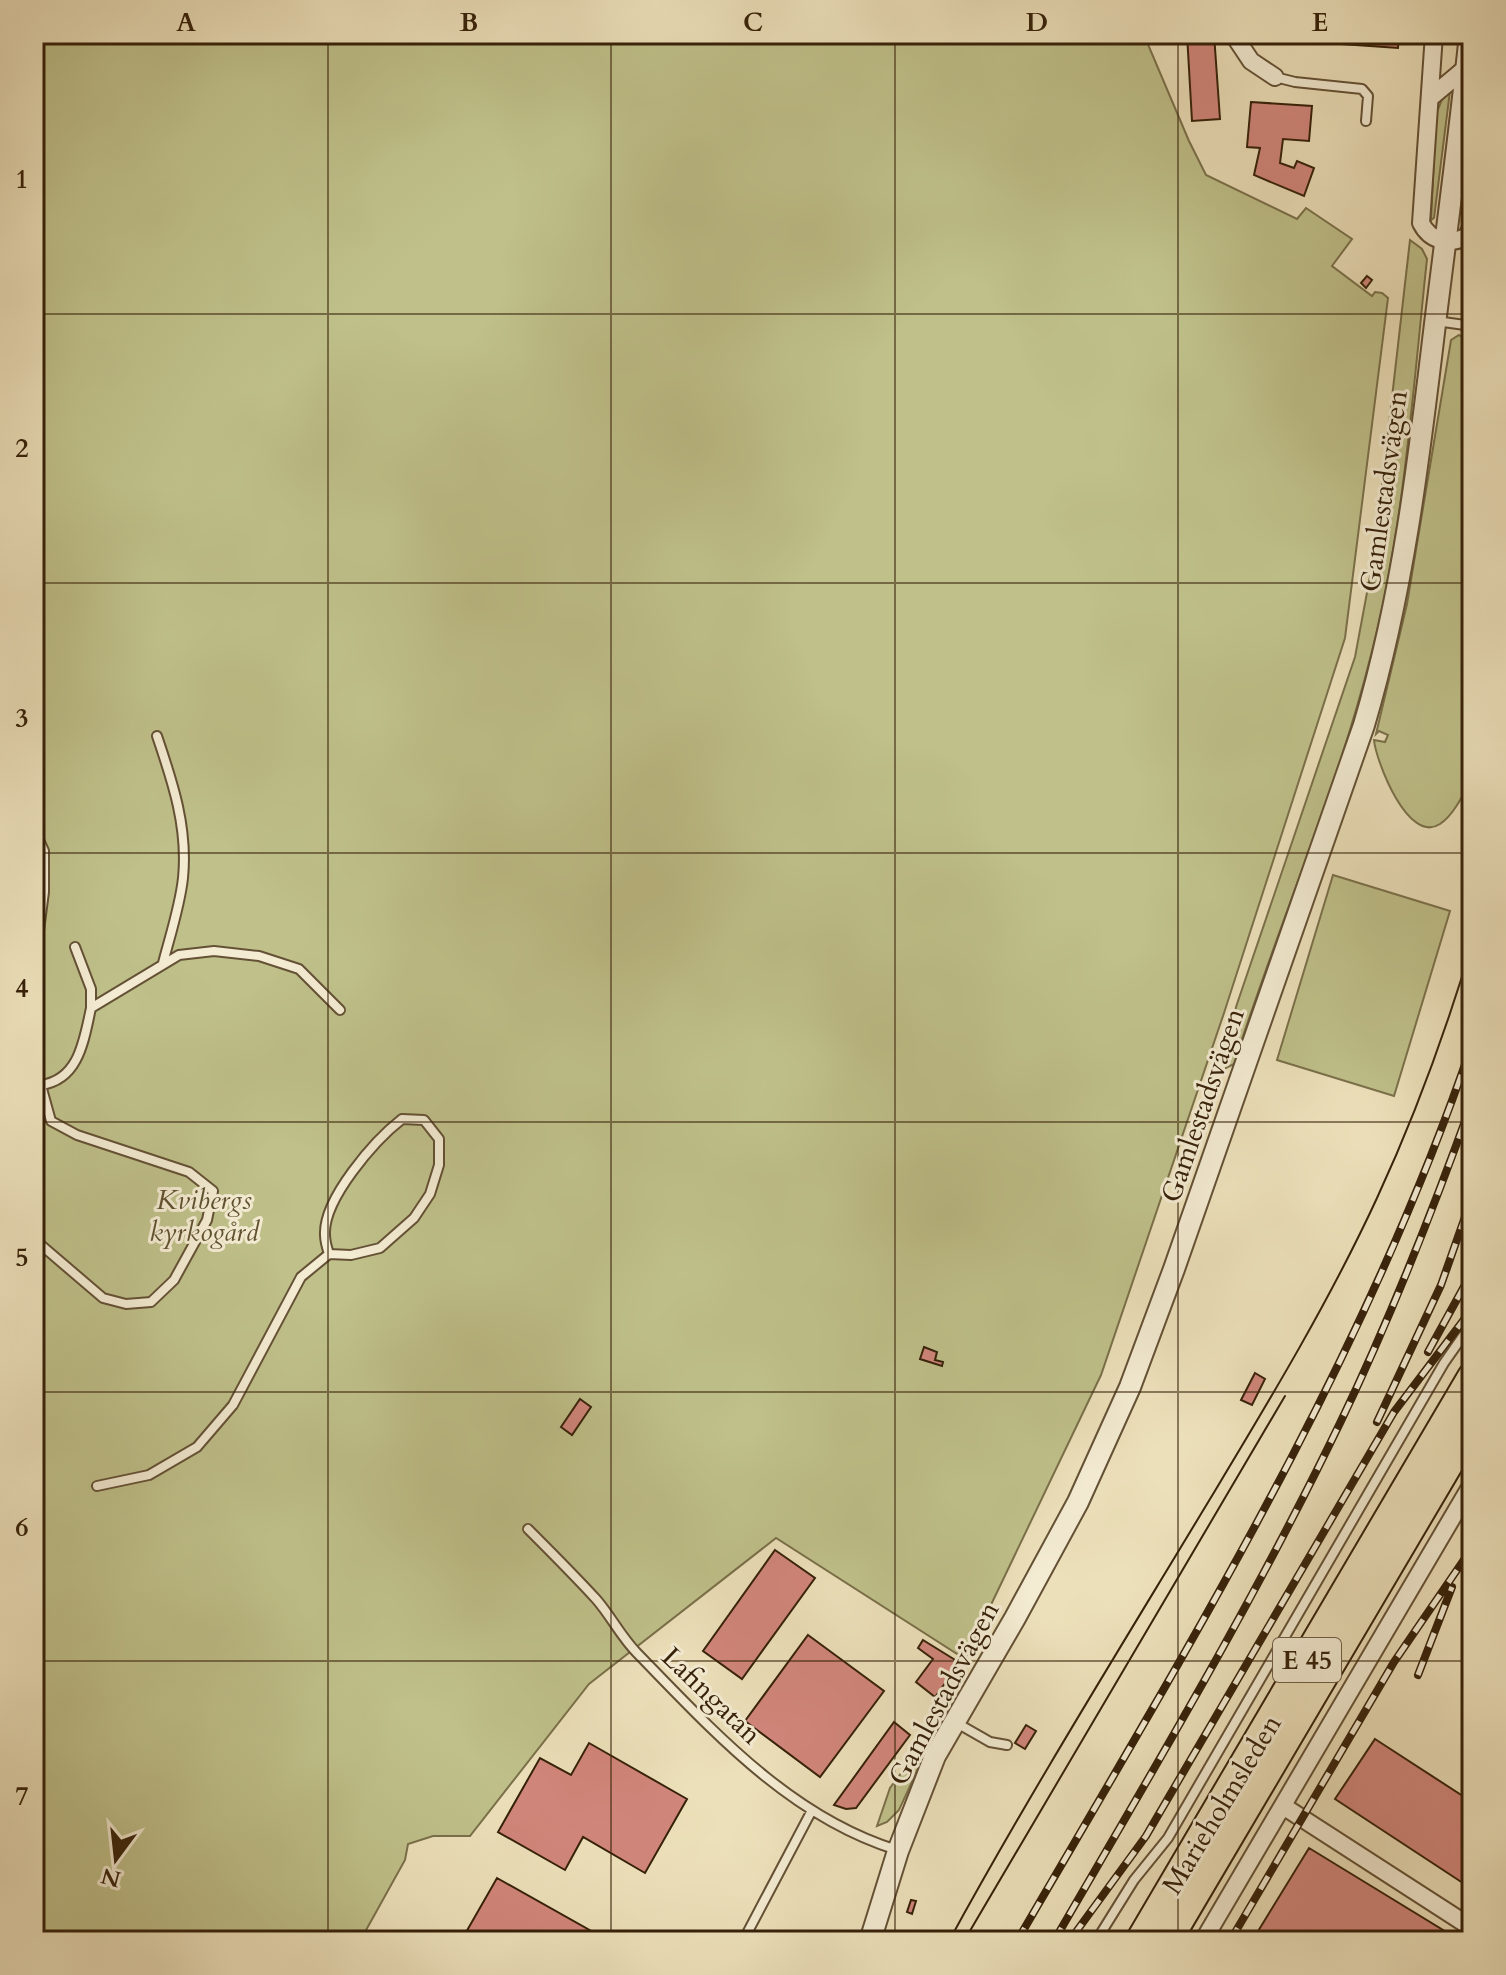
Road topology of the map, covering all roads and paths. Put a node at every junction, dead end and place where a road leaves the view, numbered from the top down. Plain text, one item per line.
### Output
1 (1233, 34) edge
2 (1434, 34) edge
3 (1470, 34) edge
4 (1467, 67) junction
5 (1275, 77) joint
6 (1430, 98) junction
7 (1366, 121) dead end
8 (1463, 183) edge
9 (1472, 227) edge
10 (1446, 242) junction
11 (1435, 320) junction
12 (1472, 326) edge
13 (157, 736) dead end
14 (34, 829) edge
15 (75, 947) dead end
16 (163, 963) junction
17 (34, 969) edge
18 (91, 1008) junction
19 (340, 1010) dead end
20 (38, 1082) edge
21 (34, 1239) edge
22 (329, 1254) junction
23 (1472, 1323) edge
24 (1472, 1377) edge
25 (1472, 1424) edge
26 (1472, 1484) edge
27 (97, 1486) dead end
28 (528, 1529) dead end
29 (954, 1722) junction
30 (1007, 1745) dead end
31 (1283, 1806) junction
32 (811, 1812) junction
33 (898, 1851) junction
34 (1472, 1928) edge
35 (743, 1941) edge
36 (870, 1941) edge
37 (1096, 1941) edge
38 (1140, 1941) edge
39 (1167, 1941) edge
40 (1203, 1941) edge

1 - 5 street
2 - 6 street
3 - 4 street, Gamlestadsvägen
4 - 6 street
4 - 8 street, Gamlestadsvägen
5 - 7 lane
6 - 10 street
8 - 10 street, Gamlestadsvägen
9 - 10 street
10 - 11 street, Gamlestadsvägen
11 - 12 lane
11 - 29 street, Gamlestadsvägen
13 - 16 lane
14 - 17 lane
15 - 18 lane
16 - 18 lane
16 - 19 lane
18 - 20 lane
20 - 21 lane
22 - 22 lane
22 - 27 lane
23 - 37 lane
24 - 38 highway, Marieholmsleden / E 45
25 - 39 highway, Marieholmsleden / E 45
26 - 31 street
28 - 32 lane, Lafingatan
29 - 30 lane
29 - 33 street, Gamlestadsvägen
31 - 34 street
31 - 40 street
32 - 33 lane, Lafingatan
32 - 35 lane
33 - 36 street, Gamlestadsvägen

